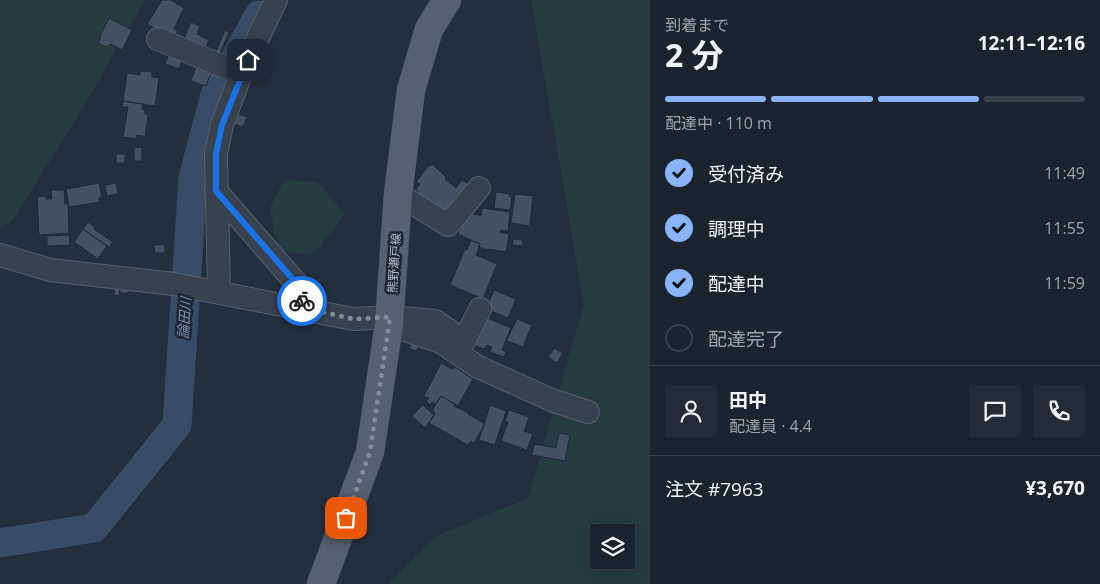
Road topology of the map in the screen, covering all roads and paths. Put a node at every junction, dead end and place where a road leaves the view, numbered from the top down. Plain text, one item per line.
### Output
1 (276, 0) edge
2 (447, 0) edge
3 (158, 39) dead end
4 (230, 70) junction
5 (479, 188) dead end
6 (216, 191) junction
7 (398, 194) junction
8 (0, 255) edge
9 (211, 291) junction
10 (305, 308) junction
11 (480, 309) dead end
12 (390, 320) junction
13 (588, 412) dead end
14 (321, 584) edge

1 - 4 street
2 - 7 main road, 熊野瀬戸線
3 - 4 street
4 - 6 street
5 - 7 street
6 - 9 street
6 - 10 street
7 - 12 main road, 熊野瀬戸線
8 - 9 street
9 - 10 street
10 - 12 street
11 - 12 street
12 - 13 street
12 - 14 main road, 熊野瀬戸線

